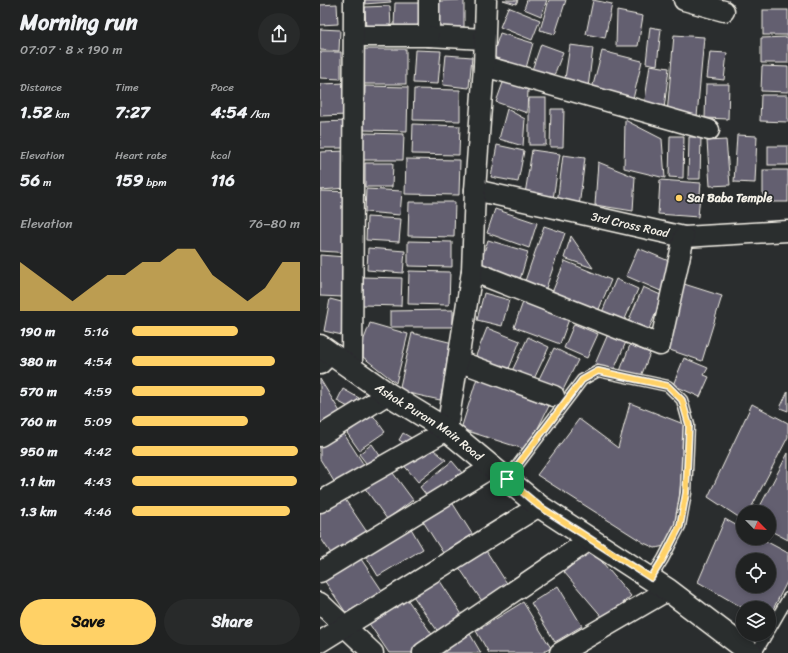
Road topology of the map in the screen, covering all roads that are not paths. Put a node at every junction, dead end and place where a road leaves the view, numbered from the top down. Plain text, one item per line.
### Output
1 (354, 0) edge
2 (429, 0) edge
3 (486, 0) edge
4 (684, 0) edge
5 (724, 10) dead end
6 (354, 36) junction
7 (430, 36) junction
8 (484, 40) junction
9 (484, 66) junction
10 (709, 130) dead end
11 (475, 190) junction
12 (788, 231) edge
13 (684, 237) junction
14 (472, 271) junction
15 (323, 355) edge
16 (458, 361) junction
17 (352, 369) junction
18 (388, 394) junction
19 (554, 396) dead end
20 (447, 430) junction
21 (320, 436) edge
22 (500, 473) junction
23 (320, 502) edge
24 (539, 506) junction
25 (591, 539) junction
26 (320, 572) edge
27 (660, 584) junction
28 (788, 598) edge
29 (320, 603) edge
30 (776, 618) edge
31 (344, 626) junction
32 (763, 641) edge
33 (320, 642) edge
34 (373, 653) edge
35 (423, 653) edge
36 (560, 653) edge
37 (751, 653) edge
38 (756, 653) edge

1 - 6 street
2 - 7 street
3 - 8 street
4 - 5 street
6 - 7 street
6 - 17 street
7 - 8 street
8 - 9 street
9 - 10 street
9 - 11 street
11 - 13 street, 3rd Cross Road
11 - 14 street
12 - 13 street, 3rd Cross Road
13 - 14 street
14 - 16 street
15 - 17 street, Ashok Puram Main Road
16 - 19 street
16 - 20 street
17 - 18 street, Ashok Puram Main Road
18 - 20 street, Ashok Puram Main Road
18 - 21 street
20 - 22 street, Ashok Puram Main Road
20 - 23 street
22 - 24 street, Ashok Puram Main Road
22 - 26 street
22 - 27 lane
24 - 25 street, Ashok Puram Main Road
24 - 31 street
25 - 27 street, Ashok Puram Main Road
25 - 35 street
27 - 36 street
27 - 37 street, Ashok Puram Main Road
28 - 30 lane
29 - 31 street
31 - 33 street
31 - 34 street
32 - 38 lane

